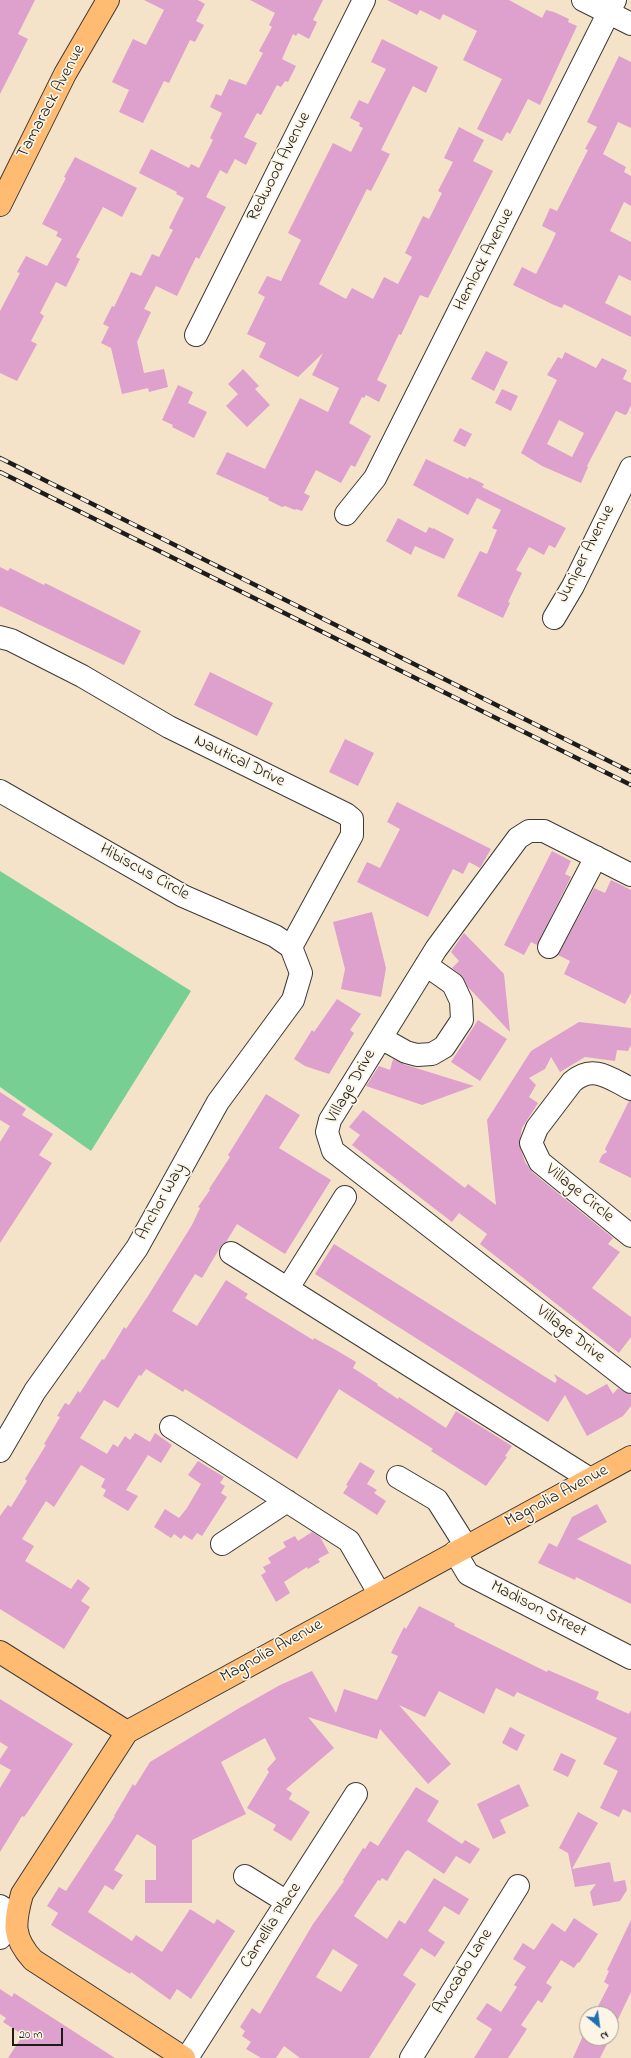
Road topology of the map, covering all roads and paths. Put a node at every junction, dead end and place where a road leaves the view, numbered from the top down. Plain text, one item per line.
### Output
1 (108, 0) edge
2 (364, 0) edge
3 (583, 0) edge
4 (612, 6) edge
5 (631, 24) edge
6 (0, 205) edge
7 (196, 335) dead end
8 (631, 468) edge
9 (346, 514) dead end
10 (554, 618) dead end
11 (0, 637) edge
12 (0, 791) edge
13 (596, 857) junction
14 (631, 875) edge
15 (291, 947) junction
16 (549, 947) dead end
17 (426, 965) junction
18 (381, 1038) junction
19 (631, 1090) edge
20 (346, 1197) dead end
21 (631, 1236) edge
22 (231, 1253) dead end
23 (288, 1288) junction
24 (631, 1382) edge
25 (171, 1427) dead end
26 (0, 1451) edge
27 (631, 1457) edge
28 (398, 1477) dead end
29 (590, 1479) junction
30 (287, 1501) junction
31 (222, 1544) dead end
32 (460, 1549) junction
33 (379, 1592) junction
34 (0, 1652) edge
35 (631, 1658) edge
36 (128, 1732) junction
37 (356, 1794) dead end
38 (245, 1876) dead end
39 (518, 1886) dead end
40 (287, 1902) junction
41 (8, 1911) edge
42 (0, 1938) edge
43 (184, 2058) edge
44 (187, 2058) edge
45 (411, 2058) edge

1 - 6 main road, Tamarack Avenue
2 - 7 street, Redwood Avenue
3 - 4 street
4 - 5 street
4 - 9 street, Hemlock Avenue
8 - 10 street, Juniper Avenue
11 - 15 street, Nautical Drive
12 - 15 street, Hibiscus Circle
13 - 14 street, Village Drive
13 - 16 street
13 - 17 street, Village Drive
15 - 26 street, Anchor Way
17 - 18 street, Village Drive
17 - 18 street
18 - 24 street, Village Drive
19 - 21 street, Village Circle
20 - 23 street
22 - 23 street
23 - 29 street
25 - 30 street
27 - 29 main road, Magnolia Avenue
28 - 32 street, Madison Street
29 - 32 main road, Magnolia Avenue
30 - 31 street
30 - 33 street
32 - 33 main road, Magnolia Avenue
32 - 35 street, Madison Street
33 - 36 main road, Magnolia Avenue
34 - 36 main road
36 - 41 main road, Magnolia Avenue
37 - 40 street, Camellia Place
38 - 40 street
39 - 45 street, Avocado Lane
40 - 44 street, Camellia Place
41 - 42 street, Magnolia Avenue
41 - 43 main road

